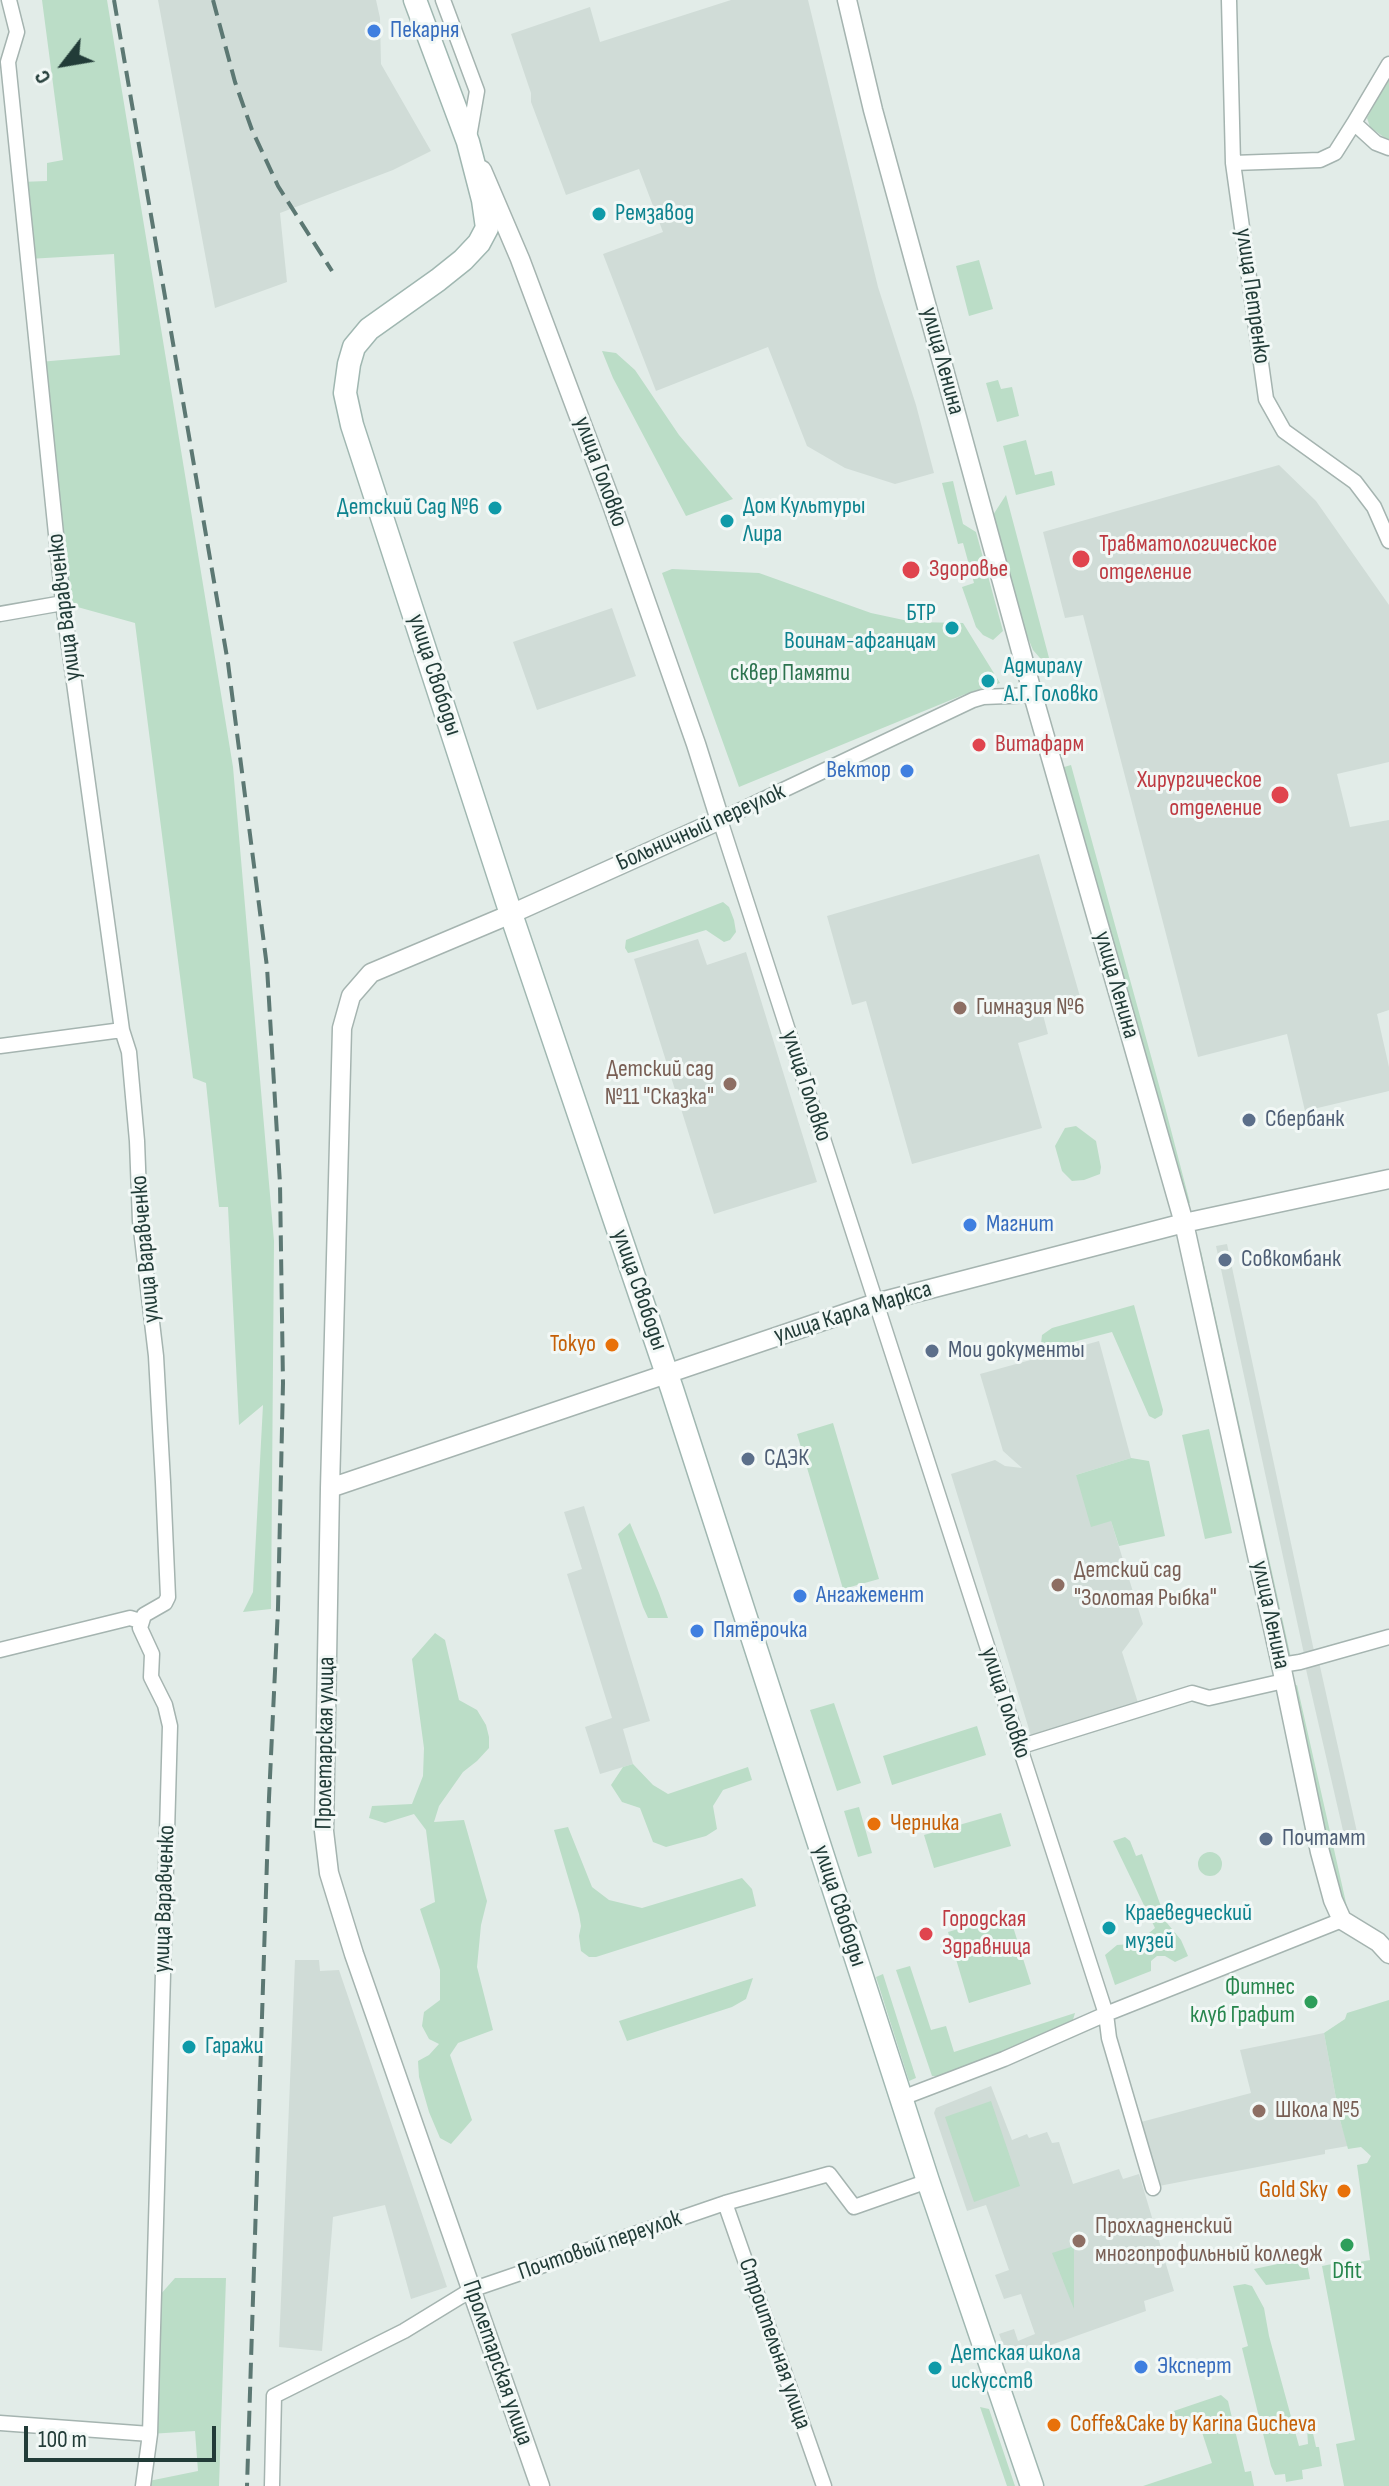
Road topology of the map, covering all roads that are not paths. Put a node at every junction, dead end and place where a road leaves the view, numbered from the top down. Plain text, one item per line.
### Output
1 (9, 0) edge
2 (415, 0) edge
3 (443, 0) edge
4 (847, 0) edge
5 (1229, 0) edge
6 (1389, 64) edge
7 (1354, 123) junction
8 (468, 142) junction
9 (1389, 148) edge
10 (1233, 163) junction
11 (1389, 541) edge
12 (63, 603) junction
13 (0, 614) edge
14 (1033, 695) junction
15 (720, 820) junction
16 (511, 914) junction
17 (371, 973) joint
18 (122, 1030) junction
19 (0, 1046) edge
20 (1389, 1179) edge
21 (1184, 1223) junction
22 (876, 1303) junction
23 (667, 1373) junction
24 (330, 1488) junction
25 (140, 1621) junction
26 (1389, 1637) edge
27 (0, 1650) edge
28 (1282, 1673) junction
29 (1019, 1747) junction
30 (1342, 1920) junction
31 (1389, 1954) edge
32 (1106, 2014) junction
33 (902, 2098) junction
34 (928, 2181) junction
35 (1153, 2188) dead end
36 (725, 2203) junction
37 (471, 2290) junction
38 (0, 2423) edge
39 (150, 2434) junction
40 (143, 2486) edge
41 (272, 2486) edge
42 (540, 2486) edge
43 (824, 2486) edge
44 (1032, 2486) edge

1 - 12 street, улица Варавченко
2 - 8 main road, улица Головко
3 - 8 street
4 - 14 street, улица Ленина
5 - 10 street, улица Петренко
6 - 7 street
7 - 9 street
7 - 10 street
8 - 15 street, улица Головко
8 - 16 main road, улица Свободы
10 - 11 street, улица Петренко
12 - 13 street
12 - 18 street, улица Варавченко
14 - 15 street, Больничный переулок
14 - 21 street, улица Ленина
15 - 16 street, Больничный переулок
15 - 22 street, улица Головко
16 - 17 street, Больничный переулок
16 - 23 main road, улица Свободы
17 - 24 street, Пролетарская улица
18 - 19 street
18 - 25 street, улица Варавченко
20 - 21 street, улица Карла Маркса
21 - 22 street, улица Карла Маркса
21 - 28 street, улица Ленина
22 - 23 street, улица Карла Маркса
22 - 29 street, улица Головко
23 - 24 street, улица Карла Маркса
23 - 33 main road, улица Свободы
24 - 37 street, Пролетарская улица
25 - 27 street
25 - 39 street, улица Варавченко
26 - 28 street
28 - 29 street
28 - 30 street, улица Ленина
29 - 32 street, улица Головко
30 - 31 street
30 - 32 street
32 - 33 street
32 - 35 street, улица Головко
33 - 34 main road, улица Свободы
34 - 36 street, Почтовый переулок
34 - 44 main road, улица Свободы
36 - 37 street, Почтовый переулок
36 - 43 street, Строительная улица
37 - 41 street, Почтовый переулок
37 - 42 street, Пролетарская улица
38 - 39 street
39 - 40 street, улица Варавченко

